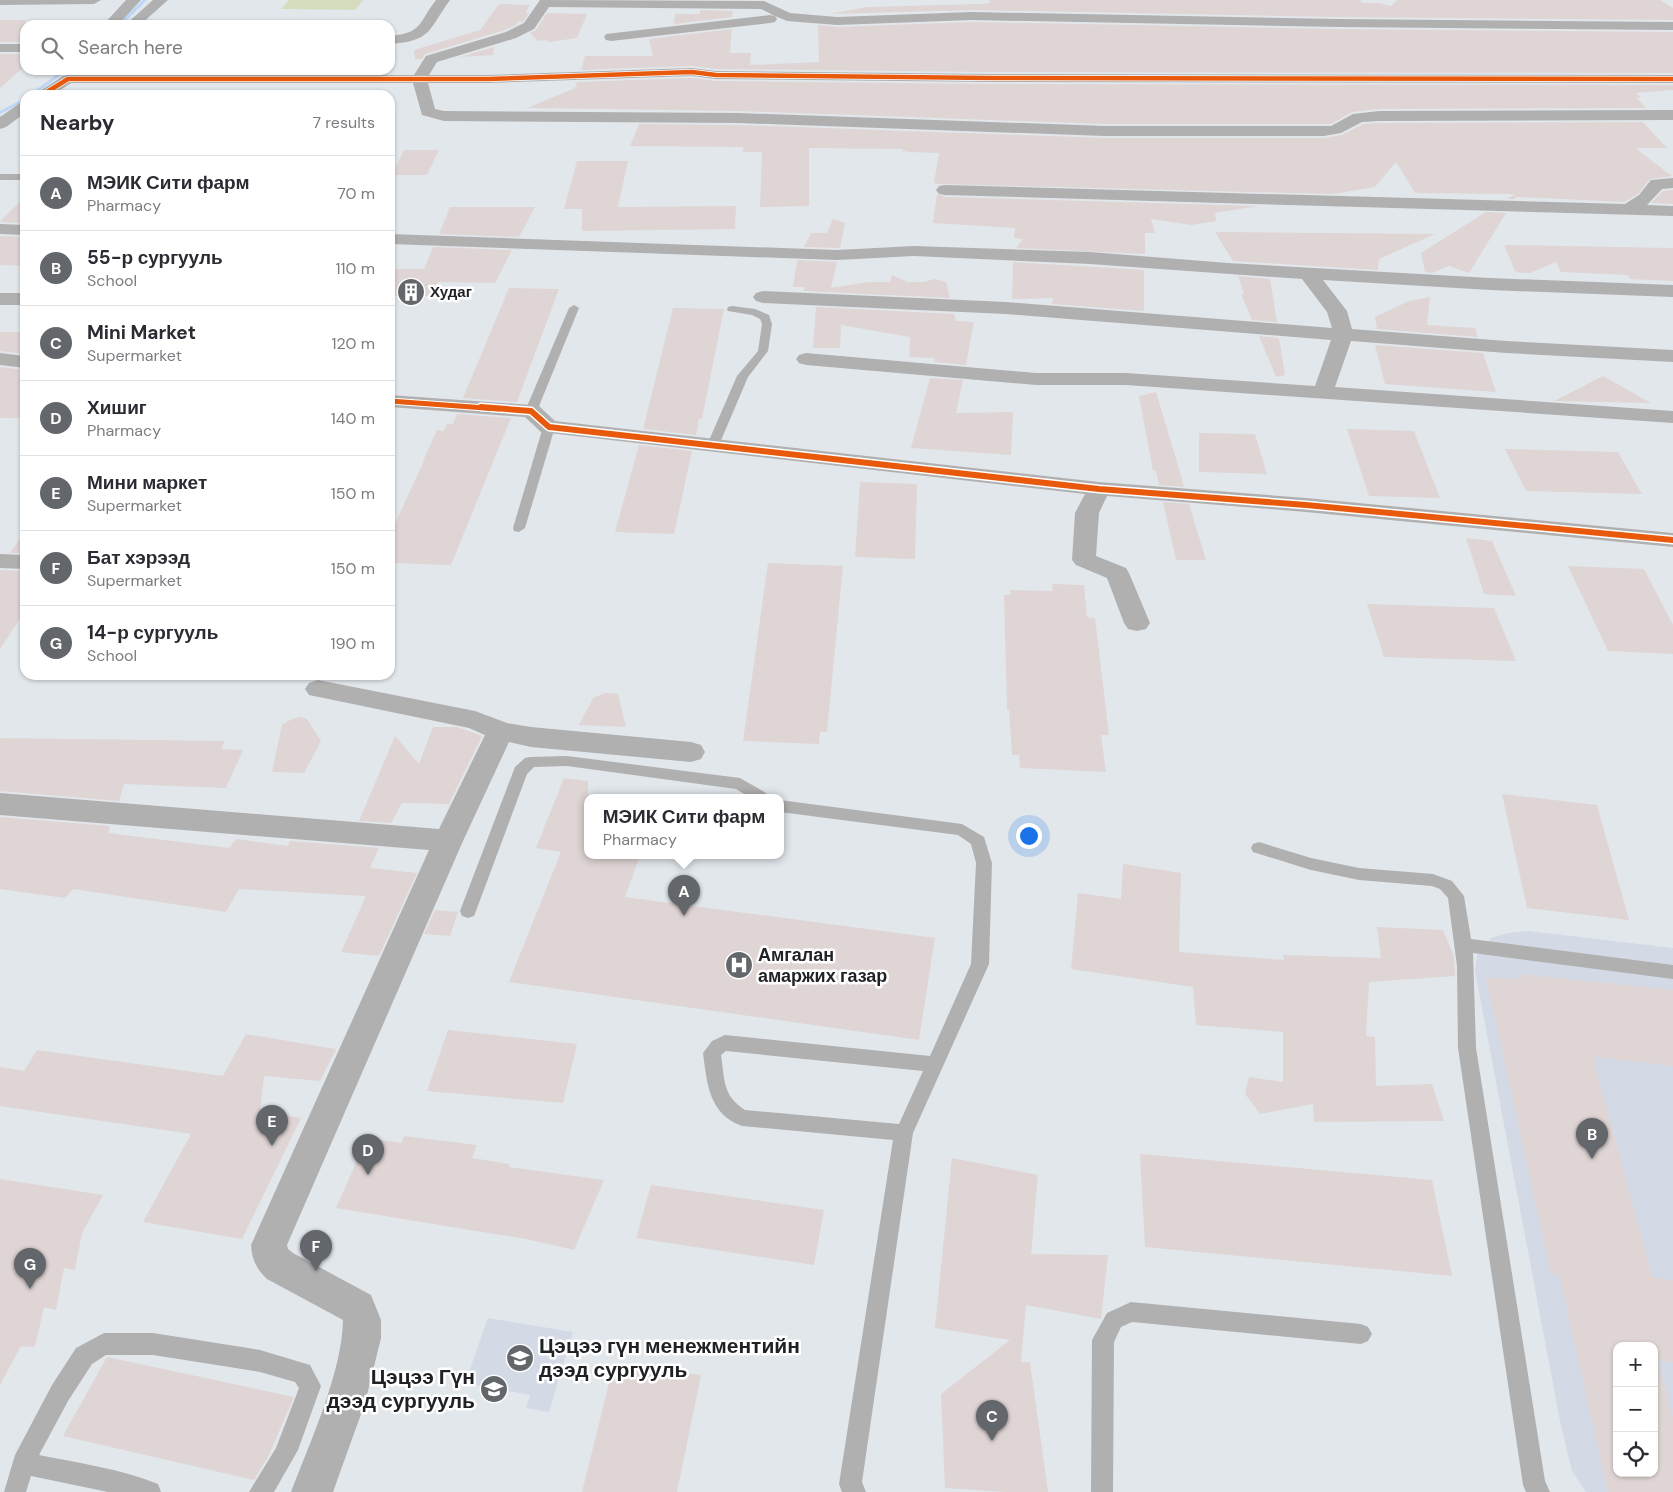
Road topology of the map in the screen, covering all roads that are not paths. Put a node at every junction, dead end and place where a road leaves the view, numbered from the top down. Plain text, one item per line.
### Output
1 (94, 0) edge
2 (134, 0) edge
3 (161, 0) edge
4 (443, 0) edge
5 (0, 1) edge
6 (547, 2) edge
7 (832, 6) dead end
8 (787, 17) junction
9 (115, 20) edge
10 (138, 20) edge
11 (1673, 26) edge
12 (611, 36) dead end
13 (395, 40) edge
14 (0, 48) edge
15 (20, 48) edge
16 (72, 75) edge
17 (143, 75) edge
18 (1598, 78) junction
19 (1673, 78) edge
20 (419, 79) junction
21 (50, 90) edge
22 (20, 110) edge
23 (1630, 115) junction
24 (1673, 115) edge
25 (0, 124) edge
26 (0, 177) edge
27 (20, 177) edge
28 (1673, 183) edge
29 (945, 190) dead end
30 (1628, 210) junction
31 (1673, 211) edge
32 (0, 229) edge
33 (20, 230) edge
34 (395, 239) edge
35 (1308, 274) junction
36 (1673, 291) edge
37 (763, 298) dead end
38 (0, 299) edge
39 (20, 299) edge
40 (574, 308) dead end
41 (732, 309) dead end
42 (1343, 334) junction
43 (1673, 356) edge
44 (0, 359) edge
45 (806, 359) dead end
46 (20, 361) edge
47 (1323, 393) junction
48 (395, 401) edge
49 (532, 410) junction
50 (1673, 417) edge
51 (549, 427) junction
52 (713, 444) junction
53 (1099, 489) junction
54 (520, 528) dead end
55 (1673, 540) edge
56 (0, 561) edge
57 (20, 562) edge
58 (1137, 623) dead end
59 (318, 689) dead end
60 (501, 730) junction
61 (691, 752) dead end
62 (756, 794) edge
63 (0, 804) edge
64 (784, 807) edge
65 (448, 841) junction
66 (1259, 848) dead end
67 (468, 911) dead end
68 (1464, 945) junction
69 (1673, 972) edge
70 (934, 1064) junction
71 (904, 1133) junction
72 (1361, 1334) dead end
73 (23, 1463) junction
74 (15, 1492) edge
75 (150, 1492) edge
76 (260, 1492) edge
77 (312, 1492) edge
78 (855, 1492) edge
79 (1102, 1492) edge
80 (1539, 1492) edge

1 - 5 street
2 - 9 street
3 - 10 street
4 - 13 street
6 - 8 street
6 - 20 street
7 - 8 street
8 - 11 street
8 - 12 street
14 - 15 street
16 - 21 street
17 - 20 street
18 - 19 street
18 - 20 street
18 - 23 street
20 - 23 street
22 - 25 street
23 - 24 street
26 - 27 lane
28 - 30 street
29 - 30 street
30 - 31 street
32 - 33 street
34 - 35 street
35 - 36 street
35 - 42 street
37 - 42 street
38 - 39 street
40 - 49 lane
41 - 52 lane
42 - 43 street
42 - 47 street
44 - 46 street
45 - 47 street
47 - 50 street
48 - 49 street
49 - 51 street
51 - 52 street
51 - 54 lane
52 - 53 street
53 - 55 street
53 - 58 street
56 - 57 street
59 - 60 street
60 - 61 street
60 - 65 street
62 - 67 lane
63 - 65 street
64 - 70 lane
65 - 77 street
66 - 68 lane
68 - 69 lane
68 - 80 lane
70 - 71 lane
70 - 71 lane
71 - 78 lane
72 - 79 lane
73 - 74 lane
73 - 75 lane
73 - 76 lane

